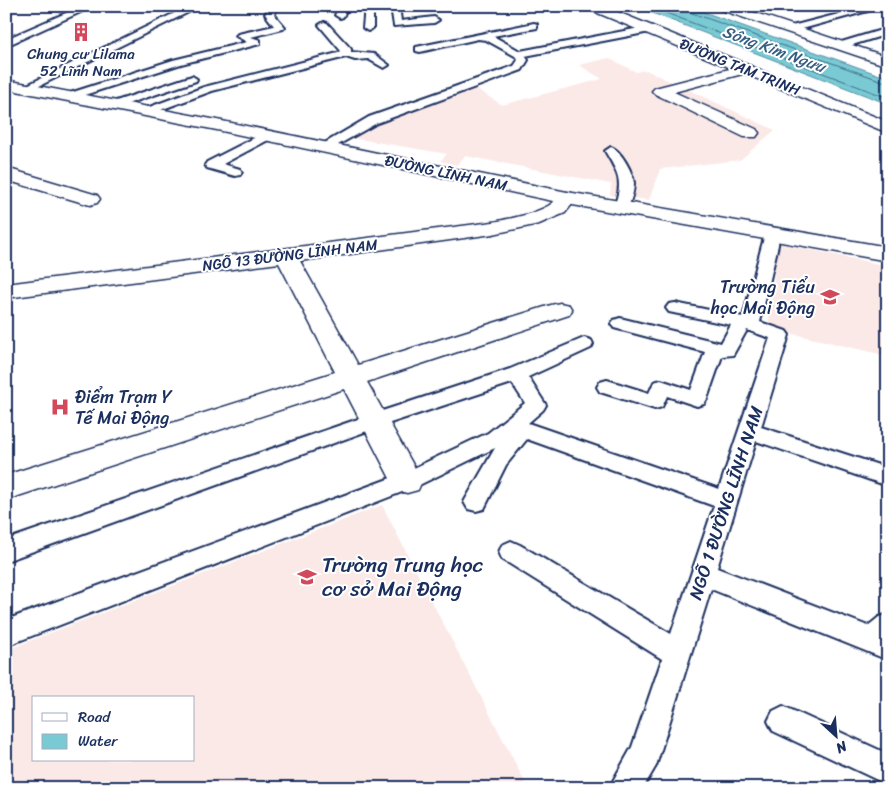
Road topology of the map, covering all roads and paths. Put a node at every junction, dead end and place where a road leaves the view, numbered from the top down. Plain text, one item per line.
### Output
1 (90, 6) edge
2 (197, 6) edge
3 (276, 6) edge
4 (369, 6) edge
5 (395, 6) edge
6 (592, 6) edge
7 (722, 6) edge
8 (885, 7) edge
9 (434, 20) dead end
10 (324, 25) dead end
11 (534, 26) dead end
12 (368, 28) dead end
13 (650, 29) junction
14 (791, 30) junction
15 (888, 32) edge
16 (488, 37) junction
17 (522, 41) dead end
18 (6, 43) edge
19 (504, 45) junction
20 (839, 46) junction
21 (544, 48) junction
22 (420, 49) dead end
23 (344, 53) junction
24 (519, 54) junction
25 (563, 58) dead end
26 (888, 62) edge
27 (383, 65) dead end
28 (745, 69) junction
29 (192, 79) dead end
30 (6, 84) edge
31 (27, 88) junction
32 (71, 96) junction
33 (114, 105) junction
34 (148, 112) junction
35 (888, 128) edge
36 (750, 133) dead end
37 (266, 136) junction
38 (324, 147) junction
39 (611, 151) dead end
40 (235, 172) dead end
41 (6, 174) edge
42 (567, 198) junction
43 (90, 199) dead end
44 (621, 206) junction
45 (771, 233) junction
46 (888, 254) edge
47 (286, 256) junction
48 (6, 290) edge
49 (675, 308) dead end
50 (560, 310) dead end
51 (746, 323) junction
52 (620, 324) dead end
53 (584, 344) dead end
54 (716, 348) junction
55 (517, 374) junction
56 (352, 376) junction
57 (607, 387) dead end
58 (374, 421) junction
59 (749, 431) junction
60 (888, 477) edge
61 (407, 481) junction
62 (6, 488) edge
63 (727, 501) junction
64 (476, 502) dead end
65 (6, 551) edge
66 (511, 552) dead end
67 (704, 574) junction
68 (6, 633) edge
69 (882, 638) edge
70 (678, 653) junction
71 (783, 722) dead end
72 (888, 770) edge
73 (625, 788) edge

1 - 18 lane
2 - 31 lane
3 - 32 lane
4 - 12 lane
5 - 9 lane
6 - 13 street, ĐƯỜNG TAM TRINH
7 - 14 street
8 - 14 lane
10 - 23 lane
11 - 16 lane
13 - 21 lane
13 - 28 street, ĐƯỜNG TAM TRINH
14 - 20 street
15 - 20 lane
16 - 19 lane
16 - 22 lane
17 - 19 lane
19 - 24 lane
20 - 26 street
21 - 24 lane
21 - 25 lane
23 - 27 lane
23 - 34 lane
24 - 38 lane
28 - 35 street, ĐƯỜNG TAM TRINH
28 - 36 street
29 - 33 lane
30 - 31 street, ĐƯỜNG LĨNH NAM
31 - 32 street, ĐƯỜNG LĨNH NAM
32 - 33 street, ĐƯỜNG LĨNH NAM
33 - 34 street, ĐƯỜNG LĨNH NAM
34 - 37 street, ĐƯỜNG LĨNH NAM
37 - 38 street, ĐƯỜNG LĨNH NAM
37 - 40 lane
38 - 42 street, ĐƯỜNG LĨNH NAM
39 - 44 lane
41 - 43 street
42 - 44 street, ĐƯỜNG LĨNH NAM
42 - 47 street, NGÕ 13 ĐƯỜNG LĨNH NAM
44 - 45 street, ĐƯỜNG LĨNH NAM
45 - 46 street, ĐƯỜNG LĨNH NAM
45 - 51 lane
47 - 48 street, NGÕ 13 ĐƯỜNG LĨNH NAM
47 - 56 street
49 - 51 lane
50 - 56 street
51 - 54 lane
51 - 59 lane, NGÕ 1 ĐƯỜNG LĨNH NAM
52 - 54 lane
53 - 55 lane
54 - 57 lane
55 - 58 lane
55 - 61 lane
56 - 58 street
56 - 62 street
58 - 61 street
58 - 65 lane
59 - 60 lane
59 - 63 lane, NGÕ 1 ĐƯỜNG LĨNH NAM
61 - 68 lane
63 - 64 lane
63 - 67 lane, NGÕ 1 ĐƯỜNG LĨNH NAM
66 - 70 lane
67 - 69 lane
67 - 70 lane, NGÕ 1 ĐƯỜNG LĨNH NAM
70 - 73 lane, NGÕ 1 ĐƯỜNG LĨNH NAM
71 - 72 lane

